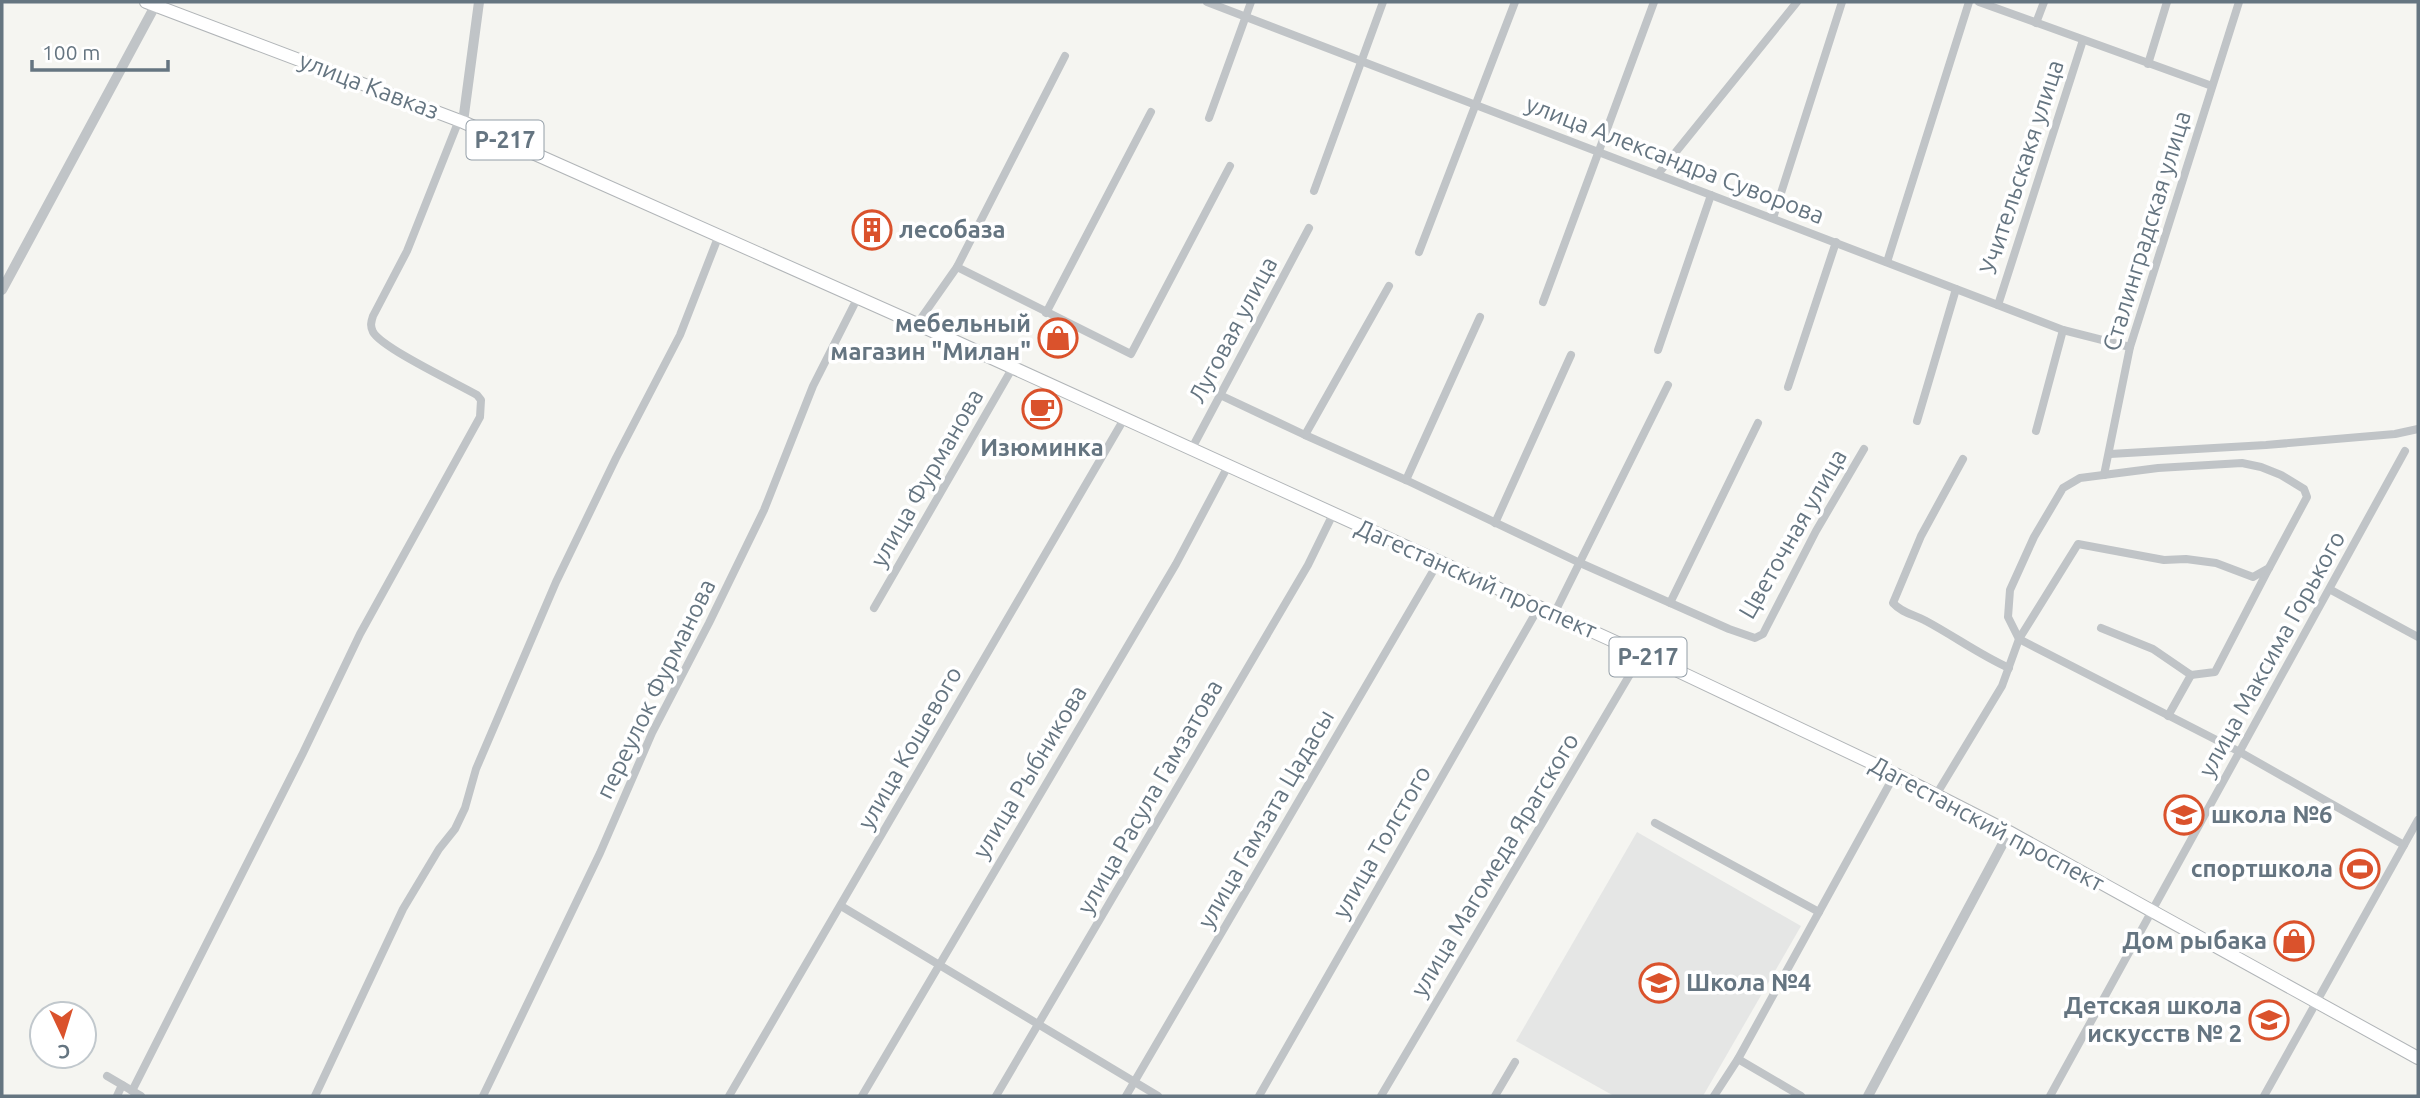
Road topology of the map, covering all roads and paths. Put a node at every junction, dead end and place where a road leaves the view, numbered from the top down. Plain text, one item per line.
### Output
1 (479, 2) edge
2 (1208, 2) edge
3 (1251, 2) edge
4 (1383, 2) edge
5 (1515, 2) edge
6 (1654, 2) edge
7 (1797, 2) edge
8 (1842, 2) edge
9 (1969, 2) edge
10 (1979, 2) edge
11 (2043, 2) edge
12 (2166, 2) edge
13 (2239, 2) edge
14 (151, 4) edge
15 (1246, 15) junction
16 (2036, 23) junction
17 (2083, 40) junction
18 (1065, 56) dead end
19 (1362, 60) junction
20 (2148, 64) junction
21 (2212, 86) junction
22 (1475, 104) junction
23 (1151, 112) dead end
24 (1209, 118) dead end
25 (461, 121) junction
26 (1599, 151) junction
27 (1230, 166) dead end
28 (1658, 174) junction
29 (1314, 191) dead end
30 (1712, 195) junction
31 (1773, 218) junction
32 (1309, 228) dead end
33 (719, 235) junction
34 (1836, 242) junction
35 (1419, 252) dead end
36 (1887, 262) junction
37 (957, 267) junction
38 (1389, 286) dead end
39 (1956, 289) junction
40 (2, 290) edge
41 (858, 297) junction
42 (1543, 302) dead end
43 (1998, 305) junction
44 (1046, 313) junction
45 (1480, 317) dead end
46 (917, 324) junction
47 (2063, 330) junction
48 (2130, 347) junction
49 (1658, 349) dead end
50 (1571, 355) dead end
51 (1013, 367) junction
52 (1668, 385) dead end
53 (1788, 387) dead end
54 (1220, 395) junction
55 (1124, 419) junction
56 (1917, 421) dead end
57 (1758, 423) dead end
58 (2418, 429) edge
59 (2036, 431) dead end
60 (1305, 435) junction
61 (1864, 449) dead end
62 (1191, 450) junction
63 (2406, 451) dead end
64 (2110, 454) junction
65 (1963, 459) dead end
66 (1228, 466) junction
67 (2104, 475) junction
68 (1406, 480) junction
69 (1333, 514) junction
70 (1495, 523) junction
71 (1438, 561) junction
72 (1578, 562) junction
73 (2269, 568) junction
74 (2331, 590) junction
75 (1670, 603) junction
76 (1539, 607) junction
77 (874, 608) dead end
78 (1554, 614) junction
79 (2101, 628) dead end
80 (2418, 637) edge
81 (2018, 639) junction
82 (1642, 654) junction
83 (2009, 668) junction
84 (2191, 675) junction
85 (2168, 716) junction
86 (2238, 751) junction
87 (1895, 774) junction
88 (1936, 795) junction
89 (2418, 820) edge
90 (1655, 823) dead end
91 (2009, 832) junction
92 (2404, 845) junction
93 (841, 906) junction
94 (1819, 912) junction
95 (2152, 912) junction
96 (938, 964) junction
97 (2317, 1001) junction
98 (1039, 1024) junction
99 (2418, 1058) edge
100 (1738, 1059) junction
101 (1515, 1062) dead end
102 (107, 1076) dead end
103 (1134, 1082) junction
104 (122, 1084) junction
105 (132, 1091) junction
106 (117, 1096) edge
107 (141, 1096) edge
108 (316, 1096) edge
109 (483, 1096) edge
110 (729, 1096) edge
111 (862, 1096) edge
112 (996, 1096) edge
113 (1126, 1096) edge
114 (1157, 1096) edge
115 (1259, 1096) edge
116 (1381, 1096) edge
117 (1495, 1096) edge
118 (1714, 1096) edge
119 (1801, 1096) edge
120 (1868, 1096) edge
121 (2050, 1096) edge
122 (2264, 1096) edge

1 - 25 street
2 - 15 street, улица Александра Суворова
3 - 15 street
4 - 19 street
5 - 22 street
6 - 26 street
7 - 28 street
8 - 31 street
9 - 36 street
10 - 16 street
11 - 16 street
12 - 20 street
13 - 21 street, Сталинградская улица
14 - 25 highway, улица Кавказ / Р-217
14 - 40 street
15 - 19 street, улица Александра Суворова
15 - 24 street
16 - 17 street
17 - 20 street
17 - 43 street, Учительскакя улица
18 - 37 street
19 - 22 street, улица Александра Суворова
19 - 29 street
20 - 21 street
21 - 48 street, Сталинградская улица
22 - 26 street, улица Александра Суворова
22 - 35 street
23 - 44 street
25 - 33 highway, улица Кавказ / Р-217
25 - 105 street
26 - 28 street, улица Александра Суворова
26 - 42 street
27 - 44 street
28 - 30 street, улица Александра Суворова
30 - 31 street, улица Александра Суворова
30 - 49 street
31 - 34 street, улица Александра Суворова
32 - 54 street, Луговая улица
33 - 41 highway, улица Кавказ / Р-217
33 - 108 street
34 - 36 street, улица Александра Суворова
34 - 53 street
36 - 39 street, улица Александра Суворова
37 - 44 street
37 - 46 street
38 - 60 street
39 - 43 street, улица Александра Суворова
39 - 56 street, Учительскакя улица
41 - 46 highway, Дагестанский проспект / Р-217
41 - 109 street, переулок Фурманова
43 - 47 street, улица Александра Суворова
45 - 68 street
46 - 51 highway, Дагестанский проспект / Р-217
47 - 48 street, улица Александра Суворова
47 - 59 street
48 - 64 street, Сталинградская улица
50 - 70 street
51 - 55 highway, Дагестанский проспект / Р-217
51 - 77 street, улица Фурманова
52 - 72 street
54 - 60 street
54 - 62 street, Луговая улица
55 - 62 highway, Дагестанский проспект / Р-217
55 - 93 street, улица Кошевого
57 - 75 street
58 - 64 street
60 - 68 street
61 - 75 street, Цветочная улица
62 - 66 highway, Дагестанский проспект / Р-217
63 - 74 street, улица Максима Горького
64 - 67 street, Сталинградская улица
65 - 83 street
66 - 69 highway, Дагестанский проспект / Р-217
66 - 96 street, улица Рыбникова
67 - 73 street
67 - 81 street
68 - 70 street
69 - 71 highway, Дагестанский проспект / Р-217
69 - 98 street, улица Расула Гамзатова
70 - 72 street
71 - 76 highway, Дагестанский проспект / Р-217
71 - 103 street, улица Гамзата Цадасы
72 - 75 street
72 - 78 street
73 - 81 street
73 - 84 street
74 - 80 street
74 - 86 street, улица Максима Горького
76 - 78 highway, Дагестанский проспект / Р-217
76 - 115 street, улица Толстого
78 - 82 highway, Дагестанский проспект / Р-217
79 - 84 street
81 - 83 street
81 - 85 street
82 - 87 highway, Дагестанский проспект / Р-217
82 - 116 street, улица Магомеда Ярагского
83 - 88 street
84 - 85 street
85 - 86 street
86 - 92 street
86 - 95 street, улица Максима Горького
87 - 88 highway, Дагестанский проспект / Р-217
87 - 94 street
88 - 91 highway, Дагестанский проспект / Р-217
89 - 92 street
90 - 94 street
91 - 95 highway, Дагестанский проспект / Р-217
91 - 120 street
92 - 97 street
93 - 96 street
93 - 110 street, улица Кошевого
94 - 100 street
95 - 97 highway, Дагестанский проспект / Р-217
95 - 121 street, улица Максима Горького
96 - 98 street
96 - 111 street, улица Рыбникова
97 - 99 highway, Дагестанский проспект / Р-217
97 - 122 street
98 - 103 street
98 - 112 street, улица Расула Гамзатова
100 - 118 street
100 - 119 street
101 - 117 street
102 - 104 street
103 - 113 street, улица Гамзата Цадасы
103 - 114 street
104 - 105 street
104 - 106 street
105 - 107 street

